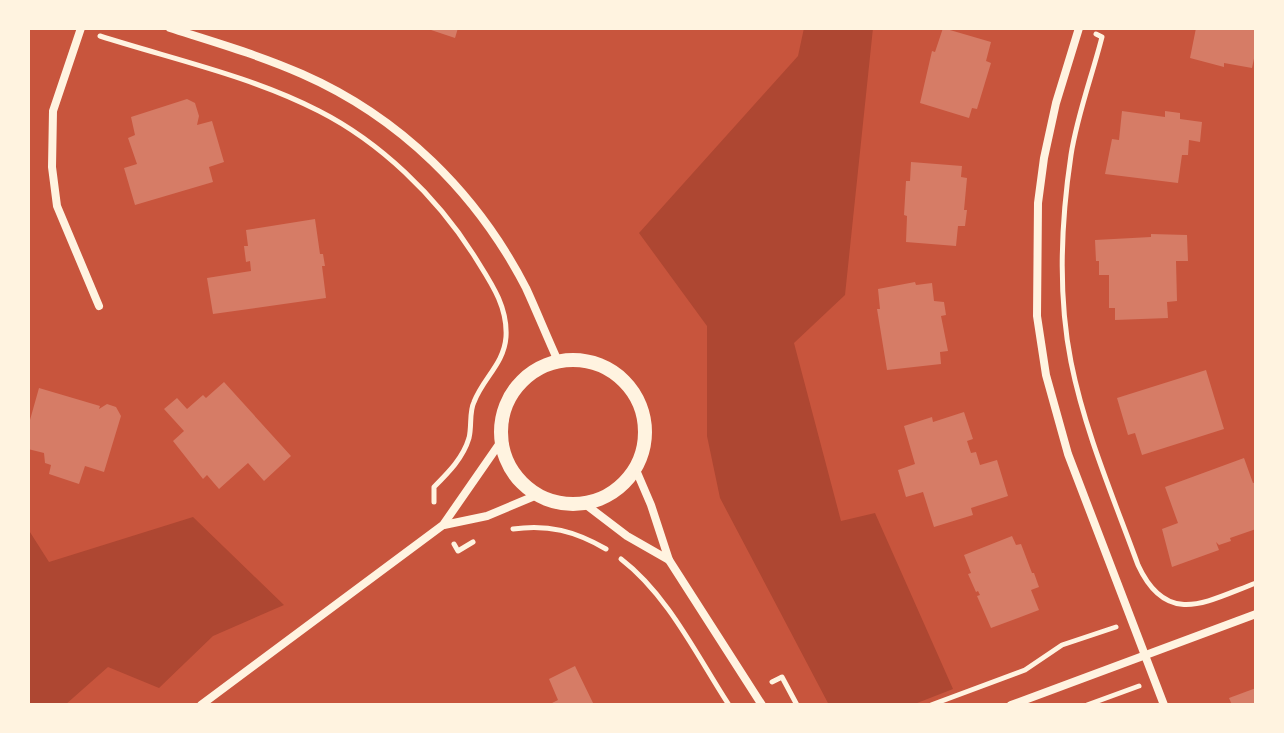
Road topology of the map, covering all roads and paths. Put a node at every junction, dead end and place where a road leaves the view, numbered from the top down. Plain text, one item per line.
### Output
1 (170, 28) edge
2 (1079, 28) edge
3 (80, 29) edge
4 (99, 306) dead end
5 (558, 361) junction
6 (502, 440) junction
7 (636, 470) junction
8 (537, 495) junction
9 (585, 504) junction
10 (443, 525) junction
11 (503, 531) dead end
12 (481, 539) dead end
13 (669, 560) junction
14 (1256, 583) edge
15 (1256, 614) edge
16 (1132, 622) junction
17 (1145, 654) junction
18 (1155, 680) junction
19 (1098, 701) junction
20 (201, 705) edge
21 (729, 705) edge
22 (762, 705) edge
23 (931, 705) edge
24 (1011, 705) edge
25 (1087, 705) edge
26 (1107, 705) edge
27 (1164, 705) edge

1 - 5 street
2 - 14 path
2 - 16 street
3 - 4 street
3 - 10 path
5 - 6 street
5 - 7 street
6 - 8 street
6 - 10 street
7 - 9 street
7 - 13 street
8 - 9 street
8 - 10 street
9 - 13 street
10 - 12 path
10 - 20 street
11 - 21 path
13 - 22 street
15 - 17 street
16 - 17 street
16 - 23 path
17 - 18 street
17 - 24 street
18 - 19 path
18 - 27 street
19 - 25 path
19 - 26 path

